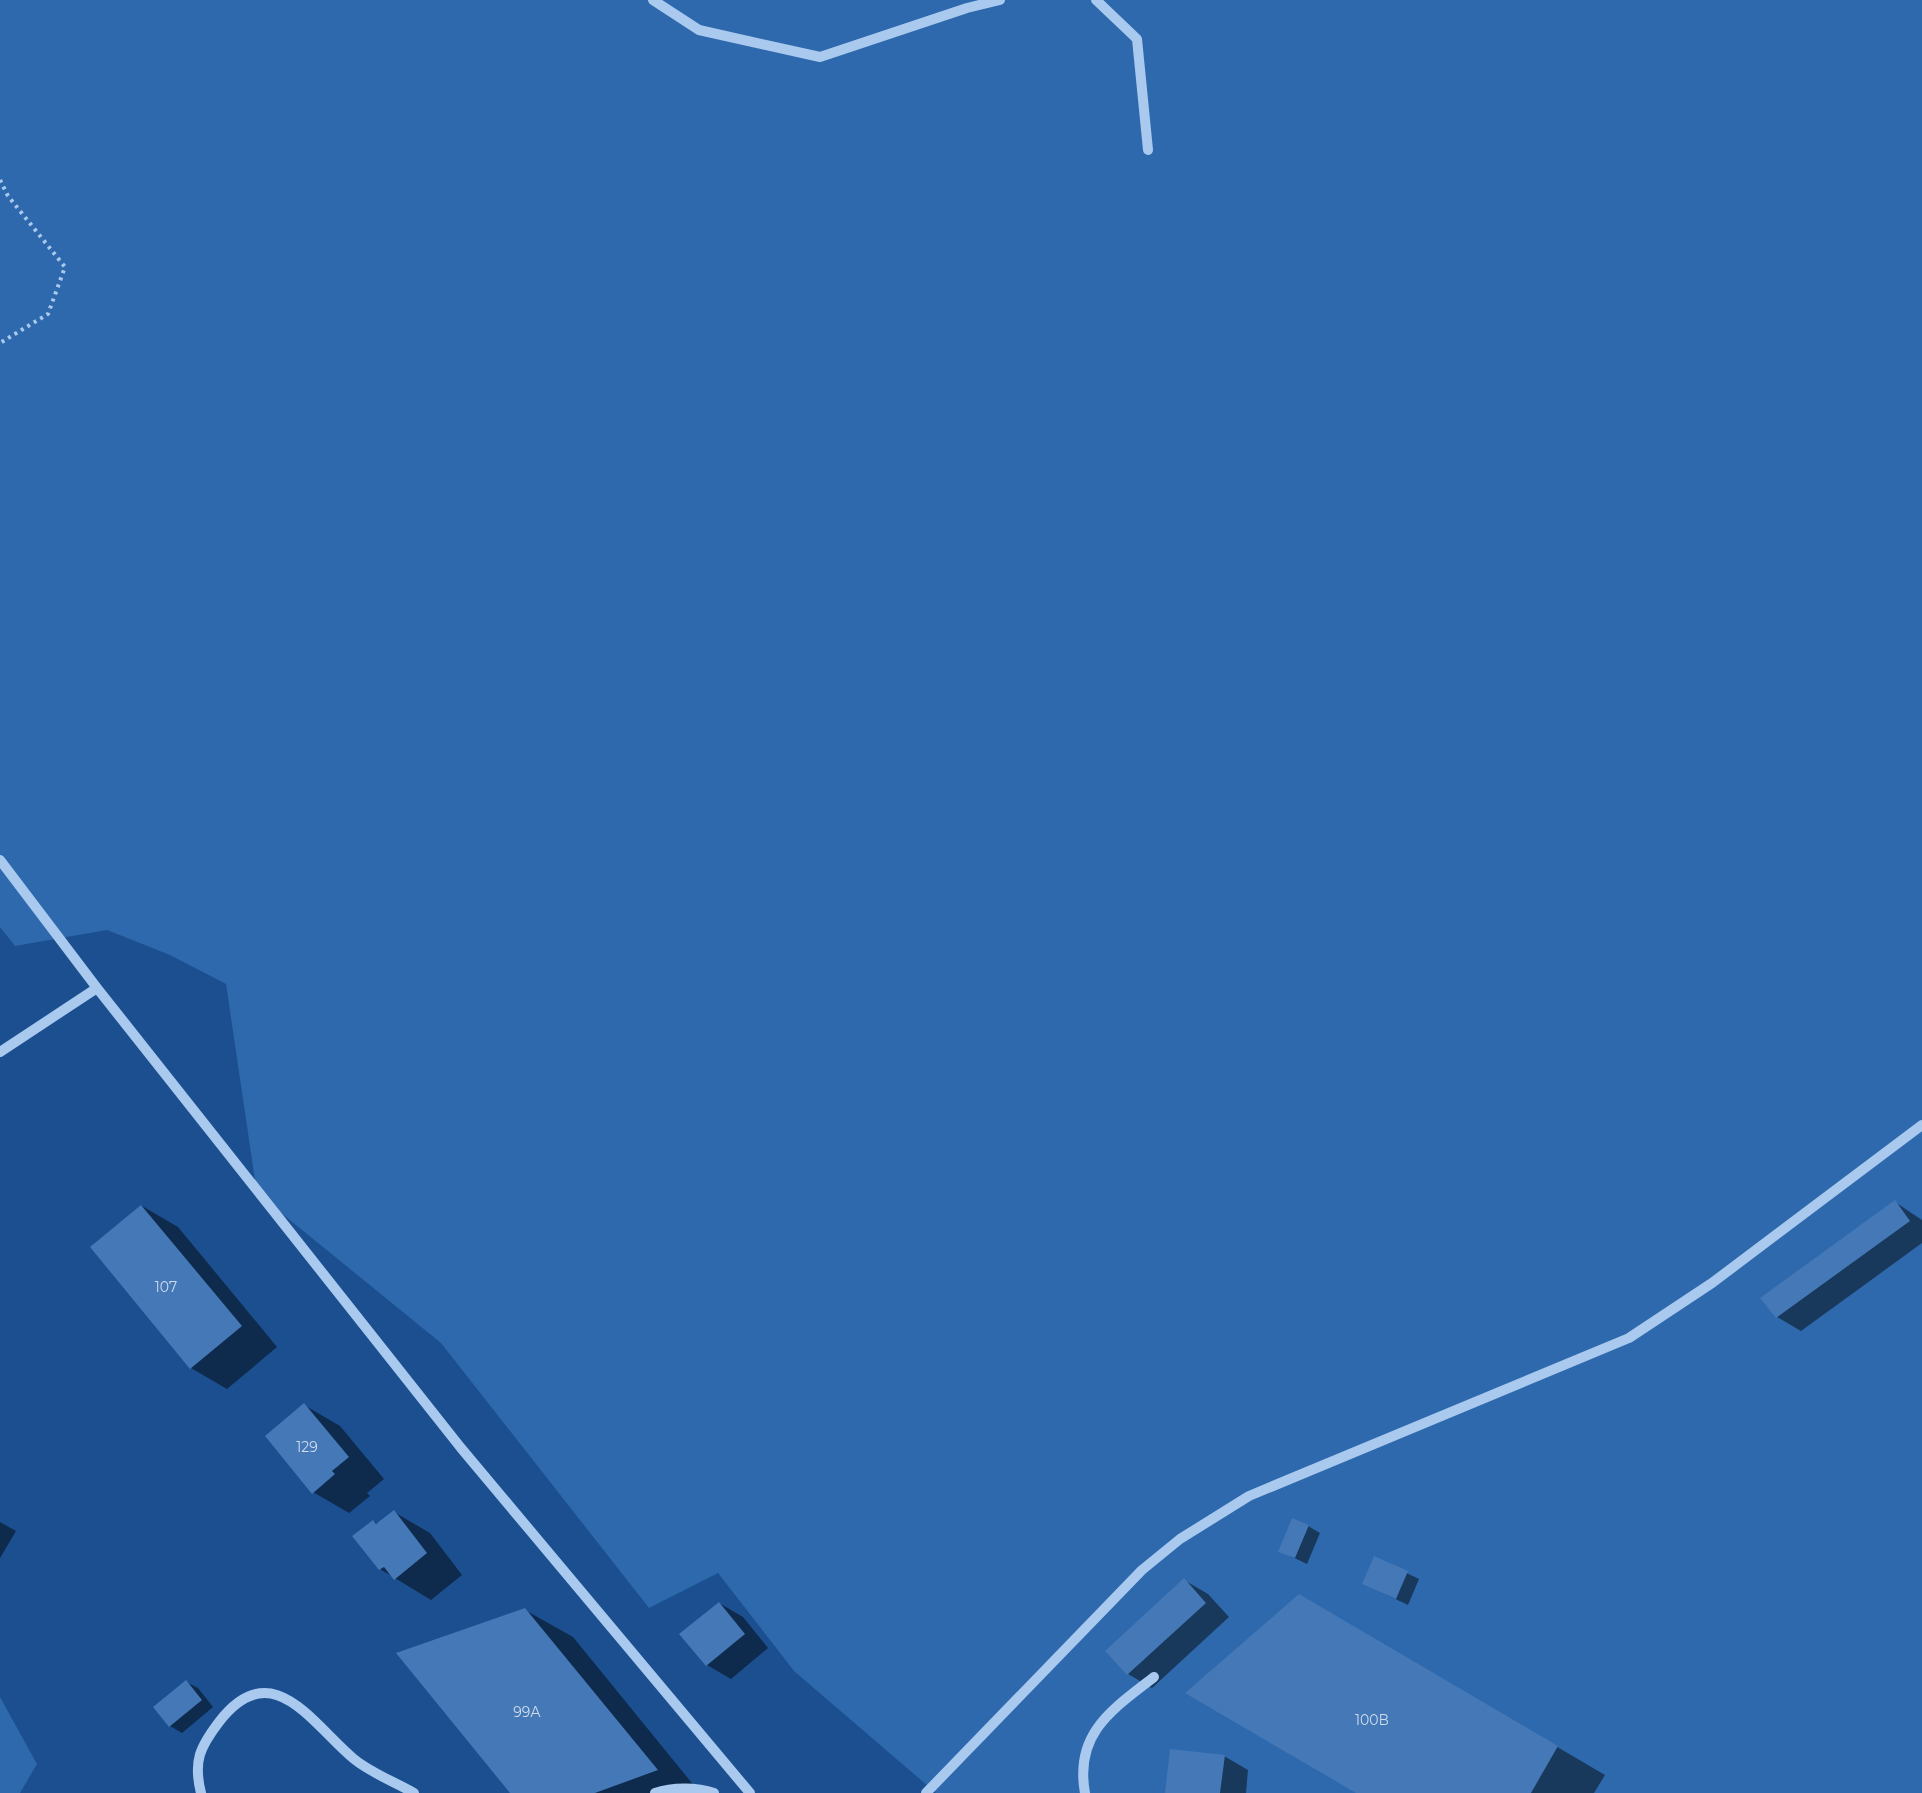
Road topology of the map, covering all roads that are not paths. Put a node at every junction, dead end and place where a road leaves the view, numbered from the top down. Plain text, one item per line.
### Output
1 (653, 0) edge
2 (1000, 0) edge
3 (1096, 0) edge
4 (1148, 150) dead end
5 (0, 860) edge
6 (97, 987) junction
7 (0, 1052) edge
8 (1922, 1125) edge
9 (1154, 1677) dead end
10 (201, 1793) edge
11 (414, 1793) edge
12 (655, 1793) edge
13 (714, 1793) edge
14 (750, 1793) edge
15 (926, 1793) edge
16 (1085, 1793) edge

1 - 2 street
3 - 4 street
5 - 6 street
6 - 7 street
6 - 14 street
8 - 15 street
9 - 16 street
10 - 11 street
12 - 13 street

